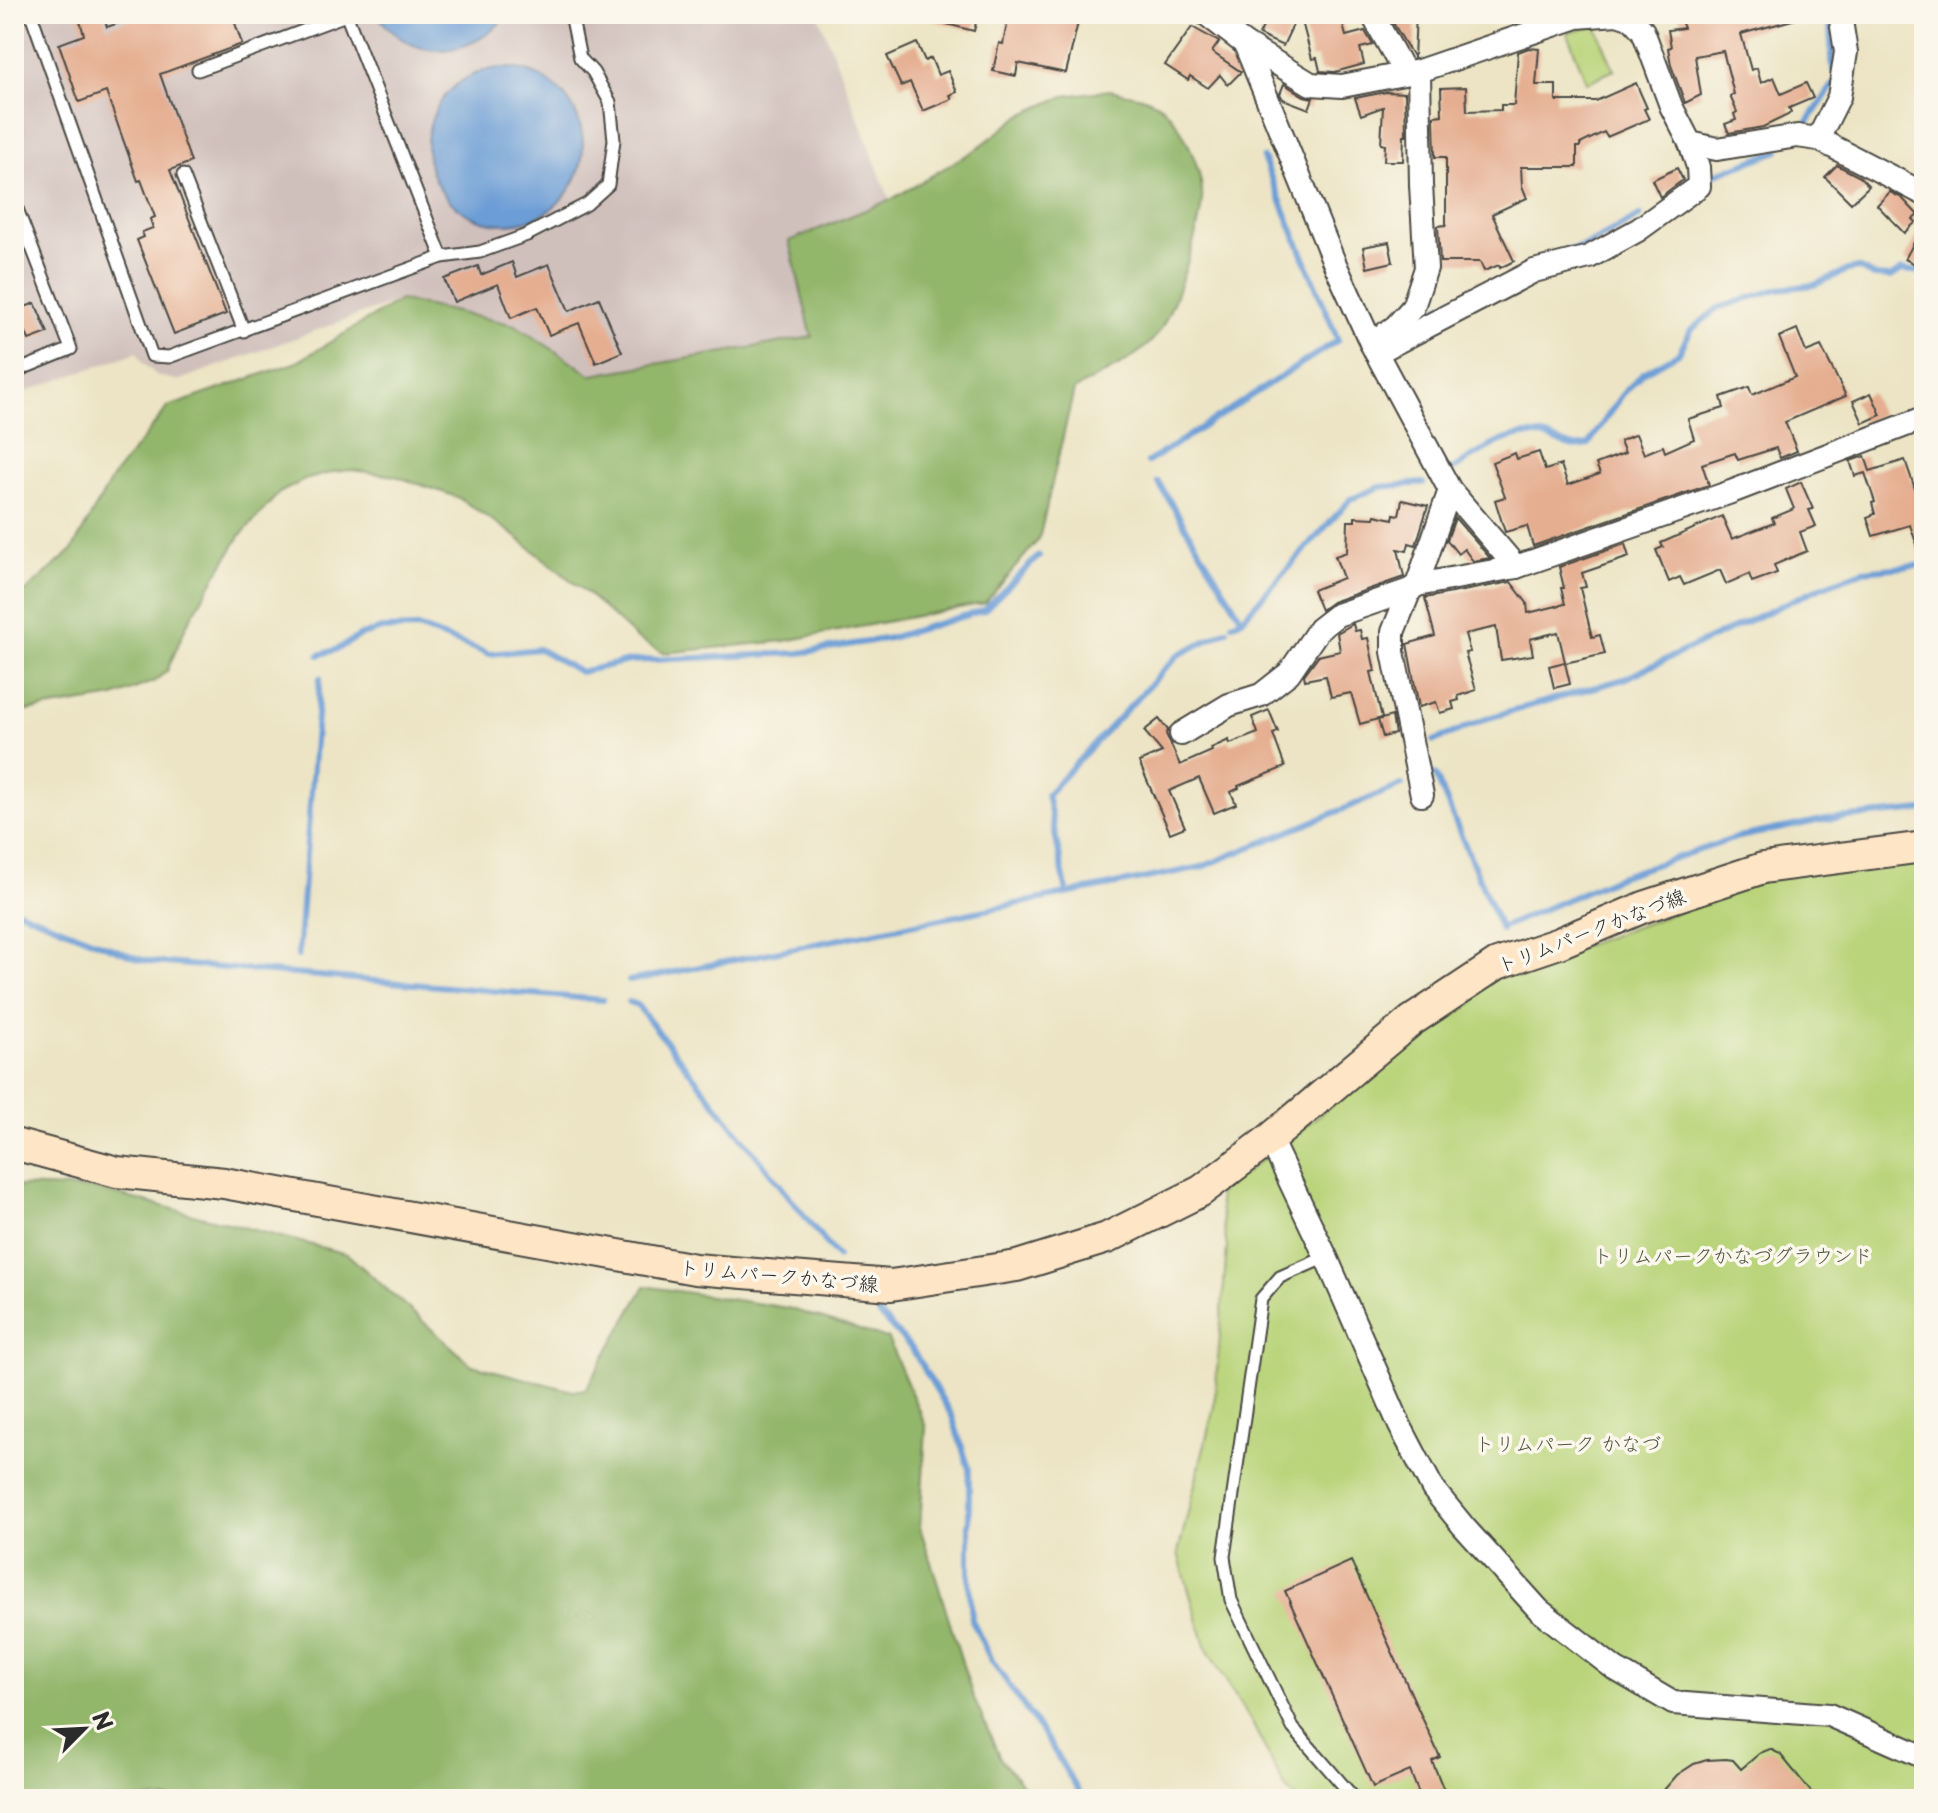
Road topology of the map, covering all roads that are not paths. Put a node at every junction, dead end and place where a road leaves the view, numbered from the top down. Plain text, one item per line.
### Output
1 (31, 14) edge
2 (571, 14) edge
3 (1206, 14) edge
4 (1372, 14) edge
5 (1840, 14) edge
6 (346, 15) edge
7 (1578, 16) edge
8 (1245, 44) junction
9 (198, 70) dead end
10 (1411, 72) junction
11 (1818, 139) junction
12 (1690, 143) junction
13 (183, 175) dead end
14 (1924, 194) edge
15 (14, 201) edge
16 (442, 257) junction
17 (244, 331) junction
18 (1374, 348) junction
19 (14, 372) edge
20 (1924, 418) edge
21 (1450, 490) junction
22 (1516, 567) junction
23 (1413, 587) junction
24 (1181, 734) dead end
25 (1422, 795) dead end
26 (1924, 847) edge
27 (1270, 1139) junction
28 (14, 1144) edge
29 (1326, 1257) junction
30 (1924, 1757) edge
31 (1355, 1799) edge

1 - 17 lane
2 - 16 lane
3 - 8 street
4 - 10 street
5 - 11 street
6 - 9 lane
6 - 16 lane
7 - 10 street
7 - 12 street
8 - 10 street
8 - 18 street
10 - 18 street
11 - 12 street
11 - 14 street
12 - 18 street
13 - 17 lane
15 - 19 lane
16 - 17 lane
18 - 21 street
20 - 22 street
21 - 22 street
21 - 23 street
22 - 23 street
23 - 24 street
23 - 25 street
26 - 27 main road, トリムパークかなづ線
27 - 28 main road, トリムパークかなづ線
27 - 29 street
29 - 30 street
29 - 31 lane

